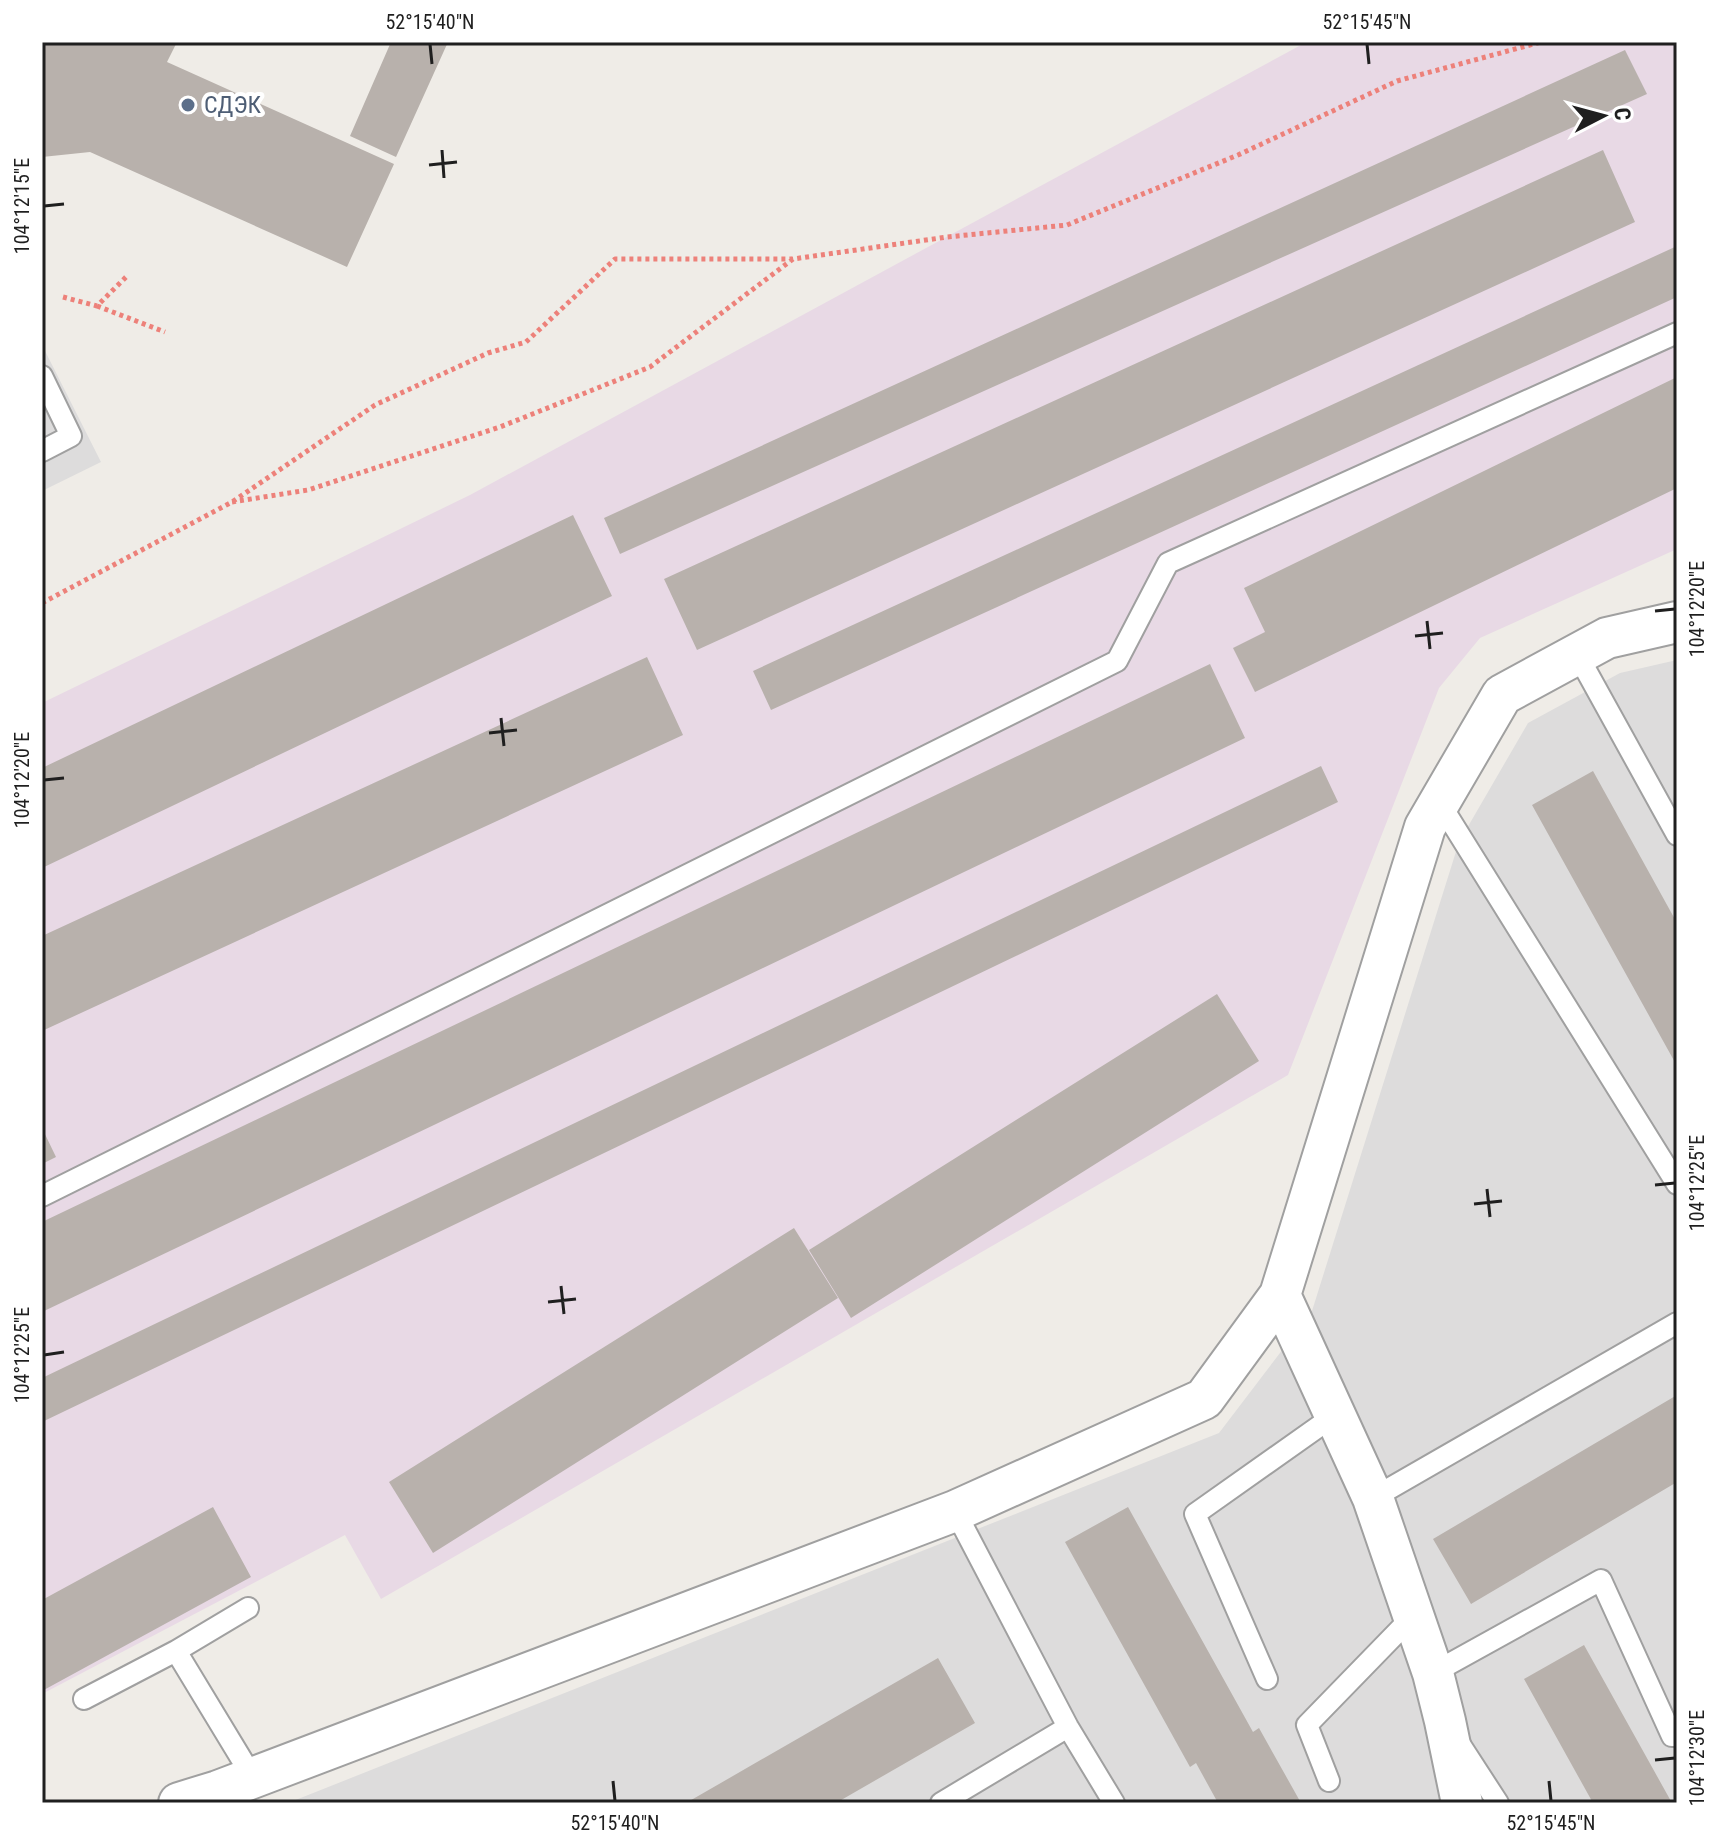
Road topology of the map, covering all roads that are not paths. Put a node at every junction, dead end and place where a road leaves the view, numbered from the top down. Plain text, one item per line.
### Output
1 (1677, 333) edge
2 (42, 376) edge
3 (42, 451) edge
4 (1677, 622) edge
5 (1577, 654) junction
6 (1439, 802) junction
7 (1677, 835) edge
8 (1677, 1184) edge
9 (42, 1196) edge
10 (1280, 1295) junction
11 (1677, 1323) edge
12 (1335, 1415) junction
13 (1373, 1498) junction
14 (955, 1511) junction
15 (248, 1608) dead end
16 (1413, 1616) junction
17 (176, 1651) junction
18 (1433, 1673) junction
19 (1267, 1679) dead end
20 (84, 1699) dead end
21 (1445, 1721) junction
22 (1068, 1727) junction
23 (1677, 1736) edge
24 (253, 1778) junction
25 (1329, 1781) dead end
26 (179, 1803) edge
27 (941, 1803) edge
28 (1114, 1803) edge
29 (1462, 1803) edge
30 (1498, 1803) edge

1 - 9 lane
2 - 3 lane
4 - 5 street
5 - 6 street
5 - 7 lane
6 - 8 lane
6 - 10 street
10 - 12 street
10 - 14 street
11 - 13 lane
12 - 13 street
12 - 19 lane
13 - 16 street
14 - 22 lane
14 - 24 street
15 - 17 lane
16 - 18 street
16 - 25 lane
17 - 20 lane
17 - 24 lane
18 - 21 street
18 - 23 lane
21 - 29 street
21 - 30 lane
22 - 27 lane
22 - 28 lane
24 - 26 street

